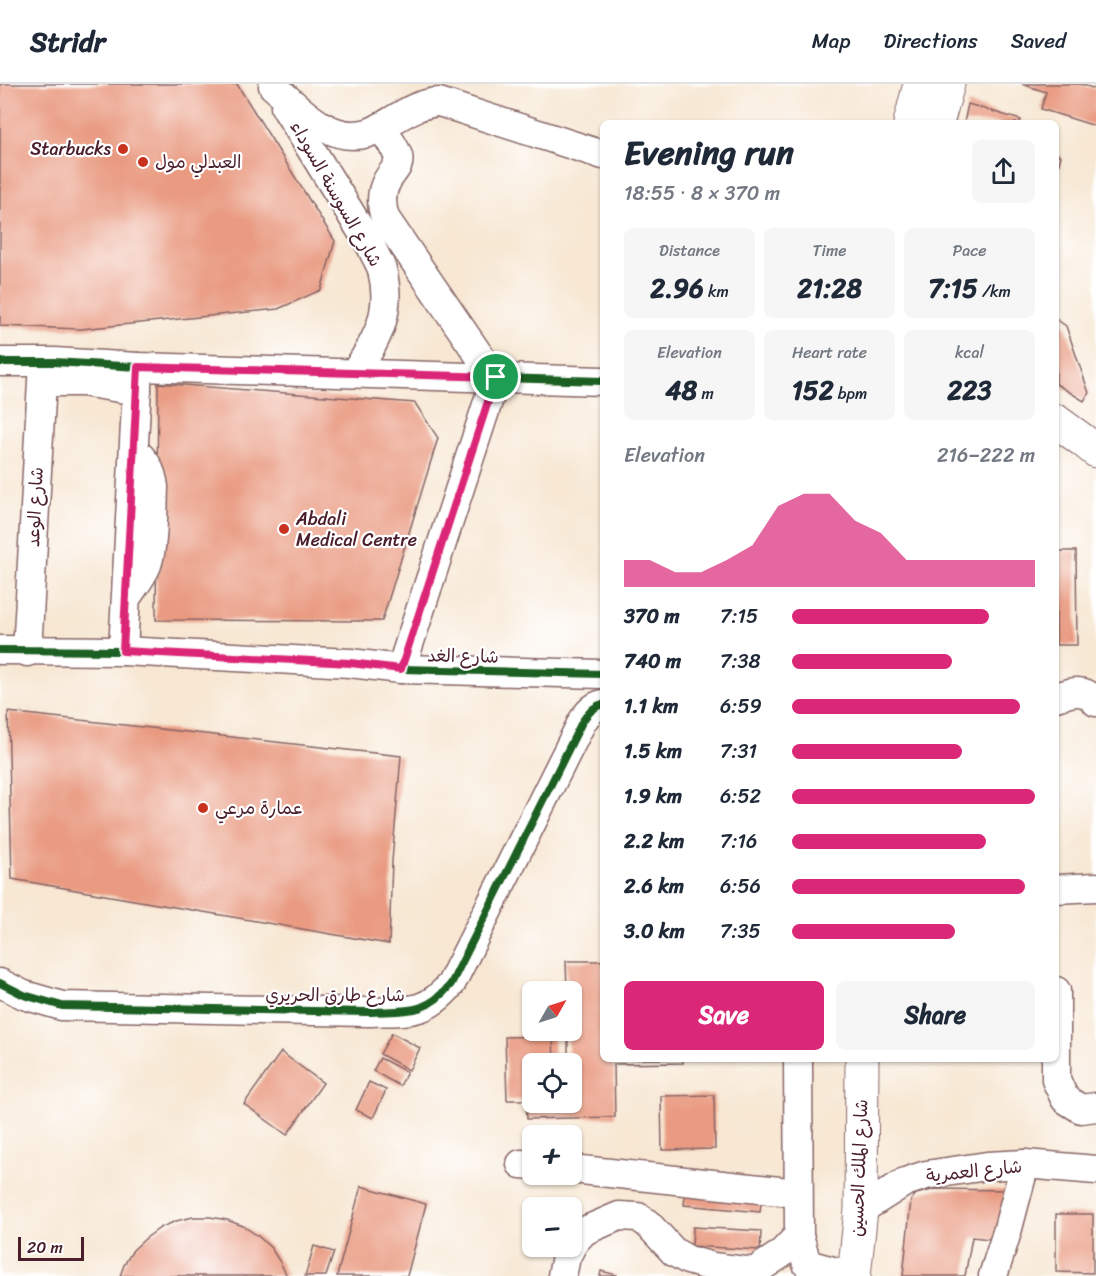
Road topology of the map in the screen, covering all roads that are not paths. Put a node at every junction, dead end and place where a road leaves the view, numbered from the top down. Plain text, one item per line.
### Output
1 (920, 84) edge
2 (948, 84) edge
3 (272, 85) edge
4 (911, 120) edge
5 (938, 120) edge
6 (381, 127) junction
7 (600, 154) edge
8 (0, 362) edge
9 (42, 373) junction
10 (355, 373) junction
11 (496, 377) junction
12 (138, 379) junction
13 (600, 381) edge
14 (1059, 423) edge
15 (1096, 451) edge
16 (13, 651) edge
17 (123, 651) junction
18 (401, 669) junction
19 (591, 674) edge
20 (1059, 697) edge
21 (1096, 702) edge
22 (595, 709) edge
23 (1096, 887) edge
24 (1059, 889) edge
25 (0, 983) edge
26 (798, 1062) edge
27 (862, 1062) edge
28 (1056, 1062) edge
29 (1096, 1107) edge
30 (1024, 1164) junction
31 (582, 1170) edge
32 (1096, 1170) edge
33 (798, 1193) junction
34 (861, 1210) junction
35 (799, 1235) junction
36 (562, 1276) edge
37 (853, 1276) edge
38 (993, 1276) edge

1 - 4 main road
2 - 5 main road
3 - 6 street
3 - 10 street, شارع السوسنة السوداء
6 - 7 street
6 - 11 street
8 - 9 street
9 - 12 street
9 - 16 street, شارع الوعد
10 - 11 street
10 - 12 street
11 - 13 street
11 - 18 street
12 - 17 street
14 - 15 main road
16 - 17 street, شارع الغد
17 - 18 street, شارع الغد
18 - 19 street, شارع الغد
19 - 22 street, شارع طارق الحريري
20 - 21 street
22 - 25 street, شارع طارق الحريري
23 - 24 street
26 - 33 street
27 - 34 main road, شارع الملك الحسين
28 - 29 street
30 - 32 street, شارع العمرية
30 - 34 street, شارع العمرية
30 - 38 street
31 - 33 street
33 - 35 street
34 - 37 main road, شارع الملك الحسين
35 - 36 street
35 - 37 street

